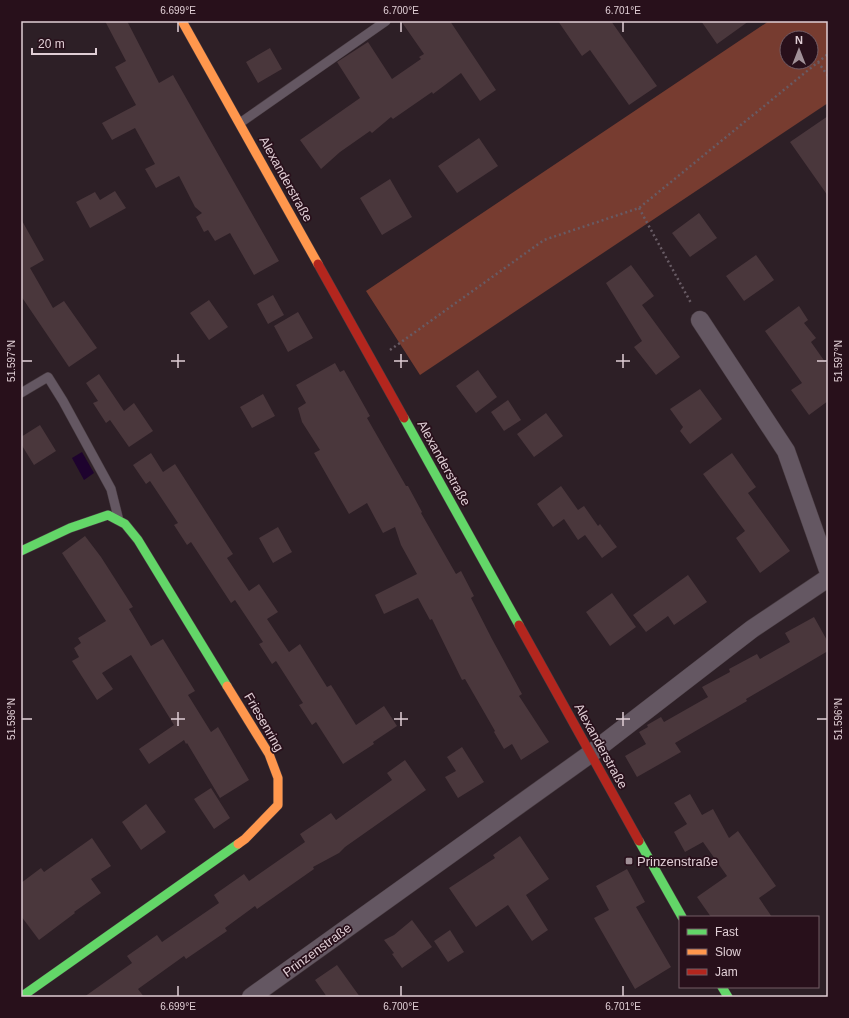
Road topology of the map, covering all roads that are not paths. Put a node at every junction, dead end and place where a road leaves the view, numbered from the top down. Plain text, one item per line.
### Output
1 (182, 21) edge
2 (386, 21) edge
3 (240, 123) junction
4 (700, 320) road end
5 (21, 392) edge
6 (119, 520) junction
7 (21, 551) edge
8 (828, 570) edge
9 (828, 578) edge
10 (590, 754) junction
11 (681, 916) edge
12 (723, 988) edge
13 (22, 997) edge
14 (251, 997) edge
15 (728, 997) edge

1 - 3 street, Alexanderstraße
2 - 3 lane
3 - 10 street, Alexanderstraße
4 - 8 street
5 - 6 lane
6 - 7 street
6 - 13 street, Friesenring
9 - 10 street, Prinzenstraße
10 - 11 street, Alexanderstraße
10 - 14 street, Prinzenstraße
12 - 15 street

